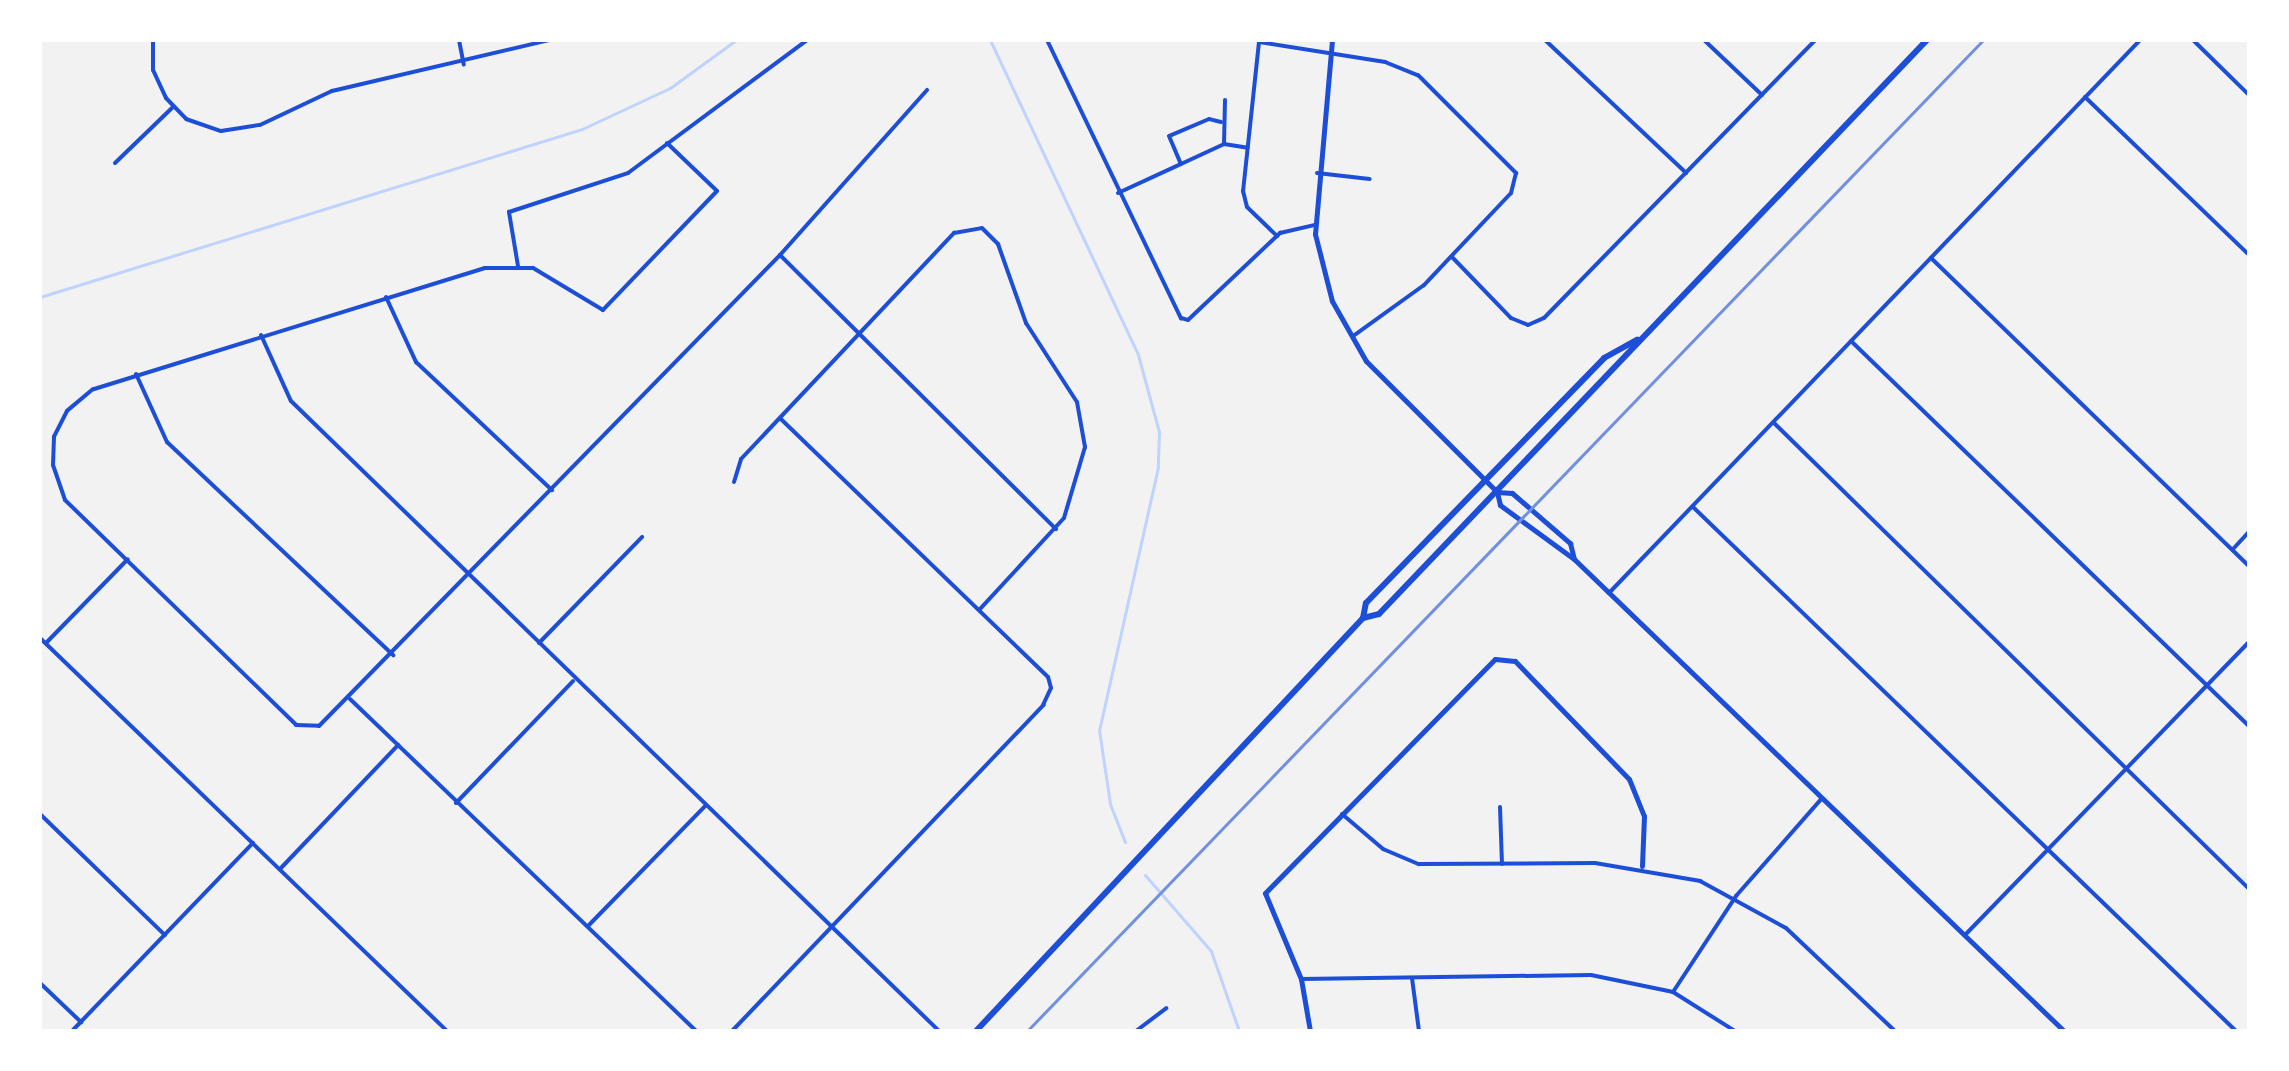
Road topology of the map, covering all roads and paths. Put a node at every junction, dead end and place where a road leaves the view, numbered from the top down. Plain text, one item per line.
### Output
1 (153, 40) edge
2 (459, 40) edge
3 (550, 40) edge
4 (807, 40) edge
5 (1047, 40) edge
6 (1332, 40) edge
7 (1545, 40) edge
8 (1704, 40) edge
9 (1815, 40) edge
10 (1927, 40) edge
11 (2140, 40) edge
12 (2193, 40) edge
13 (1259, 41) edge
14 (1330, 55) junction
15 (464, 66) junction
16 (927, 90) dead end
17 (1762, 95) junction
18 (2249, 95) edge
19 (2085, 97) junction
20 (1225, 100) dead end
21 (173, 107) junction
22 (1221, 122) junction
23 (667, 143) junction
24 (1224, 144) junction
25 (1248, 148) junction
26 (115, 163) dead end
27 (1181, 164) junction
28 (1317, 173) junction
29 (1686, 173) junction
30 (1370, 179) dead end
31 (1118, 193) junction
32 (1315, 225) junction
33 (1277, 236) junction
34 (780, 255) junction
35 (2249, 255) edge
36 (1452, 257) junction
37 (1931, 258) junction
38 (518, 266) junction
39 (386, 297) junction
40 (261, 335) junction
41 (1350, 337) junction
42 (858, 338) junction
43 (1637, 340) junction
44 (1851, 341) junction
45 (136, 374) junction
46 (781, 419) junction
47 (1774, 423) junction
48 (1485, 480) junction
49 (734, 482) dead end
50 (552, 490) junction
51 (1497, 492) junction
52 (1693, 507) junction
53 (1056, 529) junction
54 (2249, 532) edge
55 (642, 537) dead end
56 (2233, 549) junction
57 (128, 559) junction
58 (1574, 559) junction
59 (2249, 566) edge
60 (470, 575) junction
61 (1609, 593) junction
62 (979, 610) junction
63 (1363, 618) junction
64 (40, 638) edge
65 (2249, 642) edge
66 (539, 643) junction
67 (46, 644) junction
68 (393, 655) junction
69 (573, 681) junction
70 (2208, 686) junction
71 (350, 699) junction
72 (2249, 726) edge
73 (398, 745) junction
74 (2127, 768) junction
75 (1822, 798) junction
76 (455, 803) junction
77 (706, 805) junction
78 (1500, 807) dead end
79 (40, 814) edge
80 (1342, 814) junction
81 (253, 843) junction
82 (2046, 849) junction
83 (1502, 864) junction
84 (1642, 866) junction
85 (280, 868) junction
86 (2249, 889) edge
87 (1736, 896) junction
88 (835, 924) junction
89 (587, 927) junction
90 (165, 935) junction
91 (1965, 935) junction
92 (1412, 978) junction
93 (1301, 979) junction
94 (40, 983) edge
95 (1673, 992) junction
96 (1166, 1008) dead end
97 (81, 1022) junction
98 (72, 1031) edge
99 (447, 1031) edge
100 (696, 1031) edge
101 (732, 1031) edge
102 (939, 1031) edge
103 (976, 1031) edge
104 (1136, 1031) edge
105 (1310, 1031) edge
106 (1419, 1031) edge
107 (1735, 1031) edge
108 (1895, 1031) edge
109 (2064, 1031) edge
110 (2236, 1031) edge

1 - 21 street
2 - 15 street
3 - 15 street
4 - 23 street
5 - 31 street
6 - 14 main road
7 - 29 street
8 - 17 street
9 - 17 street
10 - 43 main road
11 - 19 street
12 - 18 street
13 - 14 street
13 - 25 street
14 - 28 main road
14 - 36 street
15 - 21 street
16 - 34 street
17 - 29 street
19 - 35 street
19 - 37 street
20 - 22 street
21 - 26 street
22 - 24 street
22 - 27 street
23 - 38 street
23 - 38 street
24 - 25 street
24 - 27 street
25 - 33 street
27 - 31 street
28 - 30 street
28 - 32 main road
29 - 36 street
31 - 33 street
32 - 33 street
32 - 41 main road
34 - 42 street
34 - 50 street
36 - 41 street
37 - 44 street
37 - 56 street
38 - 39 street
39 - 40 street
39 - 50 street
40 - 45 street
40 - 60 street
41 - 48 main road
42 - 46 street
42 - 53 street
42 - 53 street
43 - 48 main road
43 - 51 main road
44 - 47 street
44 - 70 street
45 - 57 street
45 - 68 street
46 - 49 street
46 - 62 street
47 - 52 street
47 - 74 street
48 - 51 main road
48 - 63 main road
50 - 60 street
51 - 58 main road
51 - 58 main road
51 - 63 main road
52 - 61 street
52 - 82 street
53 - 62 street
54 - 56 street
55 - 66 street
56 - 59 street
57 - 67 street
57 - 71 street
58 - 61 main road
60 - 66 street
60 - 68 street
61 - 75 main road
62 - 88 street
63 - 103 main road
64 - 67 street
65 - 70 street
66 - 69 street
67 - 81 street
68 - 71 street
69 - 76 street
69 - 77 street
70 - 72 street
70 - 74 street
71 - 73 street
73 - 76 street
73 - 85 street
74 - 82 street
74 - 86 street
75 - 87 street
75 - 91 main road
76 - 89 street
77 - 88 street
77 - 89 street
78 - 83 street
79 - 90 street
80 - 83 street
80 - 84 main road
80 - 93 main road
81 - 85 street
81 - 90 street
82 - 91 street
82 - 110 street
83 - 84 street
84 - 87 street
85 - 99 street
87 - 95 street
87 - 108 street
88 - 101 street
88 - 102 street
89 - 100 street
90 - 97 street
91 - 109 main road
92 - 93 street
92 - 95 street
92 - 106 street
93 - 105 main road
94 - 97 street
95 - 107 street
96 - 104 street
97 - 98 street

